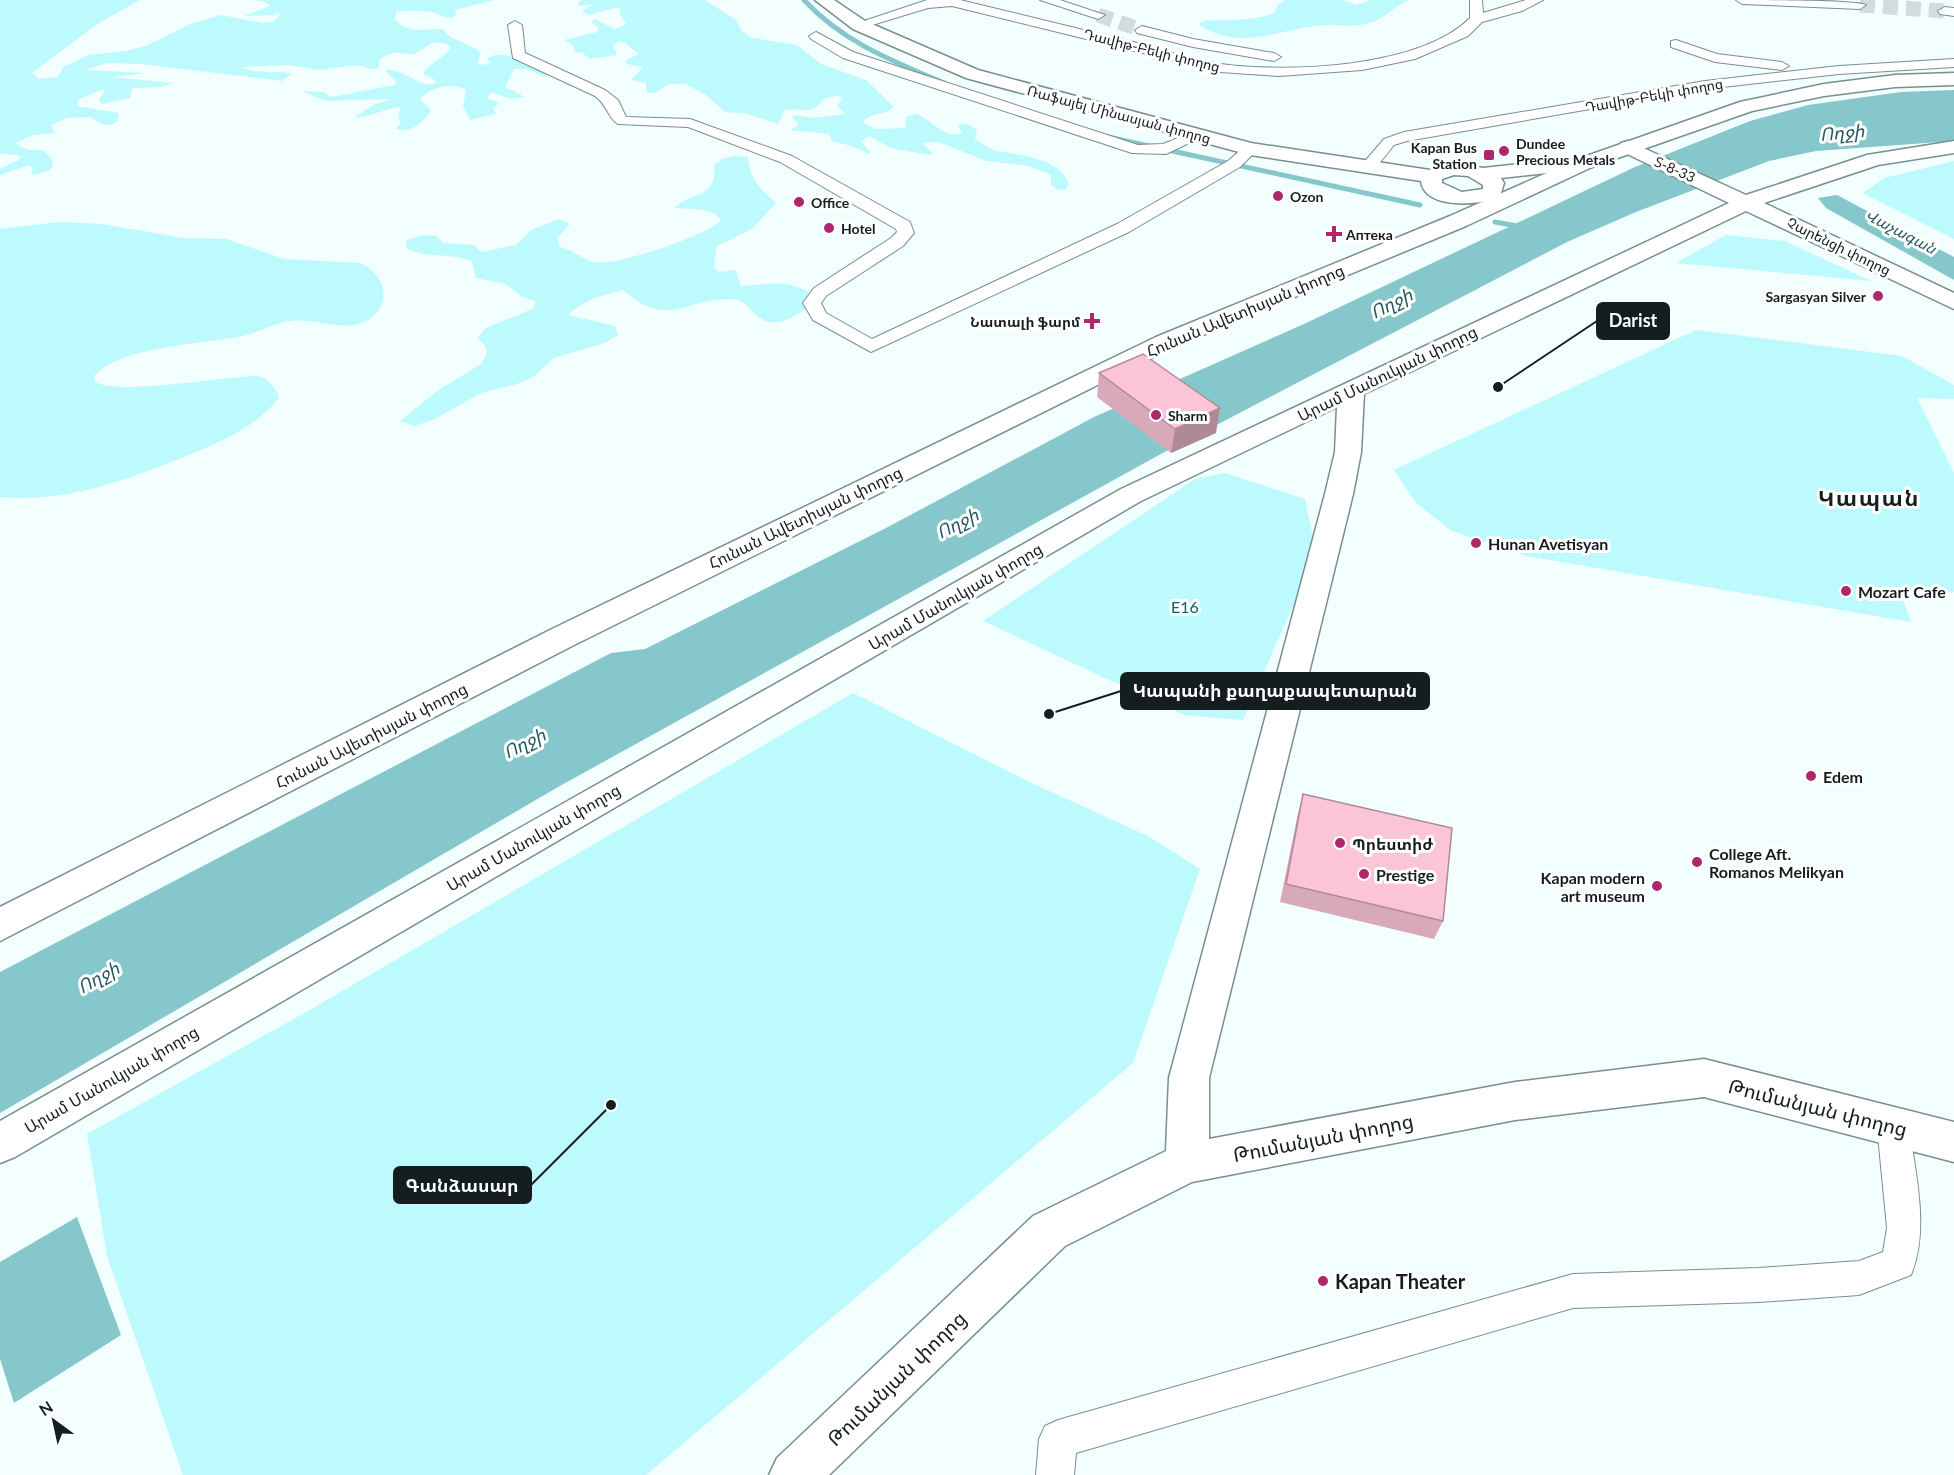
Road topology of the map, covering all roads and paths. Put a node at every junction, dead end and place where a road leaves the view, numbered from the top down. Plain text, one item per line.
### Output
1 (823, 0) edge
2 (1046, 0) edge
3 (1476, 0) edge
4 (1537, 0) edge
5 (1742, 0) edge
6 (1860, 5) dead end
7 (1098, 15) tunnel mouth
8 (1476, 19) junction
9 (515, 25) dead end
10 (859, 25) junction
11 (1142, 30) tunnel mouth
12 (816, 36) dead end
13 (1676, 44) dead end
14 (1954, 63) edge
15 (1336, 68) junction
16 (1839, 70) junction
17 (1954, 79) edge
18 (1198, 135) junction
19 (1954, 147) edge
20 (1250, 149) junction
21 (1635, 151) junction
22 (1585, 163) junction
23 (1368, 166) junction
24 (1481, 174) junction
25 (1431, 176) junction
26 (1447, 195) junction
27 (1736, 196) junction
28 (1458, 221) junction
29 (1954, 302) edge
30 (1351, 392) junction
31 (0, 925) edge
32 (1893, 1125) junction
33 (1954, 1142) edge
34 (0, 1143) edge
35 (1187, 1163) junction
36 (794, 1475) edge
37 (1055, 1475) edge

1 - 10 main road, Ռաֆայել Մինասյան փողոց
2 - 7 street
3 - 8 street
4 - 8 street, Դավիթ-Բեկի փողոց
5 - 6 street
8 - 15 street, Դավիթ-Բեկի փողոց
9 - 20 street
10 - 15 street, Դավիթ-Բեկի փողոց
10 - 18 main road, Ռաֆայել Մինասյան փողոց
11 - 15 street
12 - 18 street
13 - 16 street
14 - 16 street, Դավիթ-Բեկի փողոց
16 - 23 street, Դավիթ-Բեկի փողոց
17 - 21 main road, Հունան Ավետիսյան փողոց
18 - 20 main road, Ռաֆայել Մինասյան փողոց
19 - 27 main road, Արամ Մանուկյան փողոց
20 - 23 main road, Ռաֆայել Մինասյան փողոց
21 - 22 main road, Հունան Ավետիսյան փողոց
21 - 27 main road, Տ-8-33 / Տ-8-33
22 - 24 main road
22 - 28 main road, Հունան Ավետիսյան փողոց
23 - 25 main road, Ռաֆայել Մինասյան փողոց
24 - 25 main road
24 - 26 main road
25 - 26 main road
26 - 28 main road
27 - 29 main road, Չարենցի փողոց / Տ-8-33
27 - 30 main road, Արամ Մանուկյան փողոց
28 - 31 main road, Հունան Ավետիսյան փողոց
30 - 34 main road, Արամ Մանուկյան փողոց
30 - 35 main road
32 - 33 main road, Թումանյան փողոց
32 - 35 main road, Թումանյան փողոց
32 - 37 street
35 - 36 main road, Թումանյան փողոց

